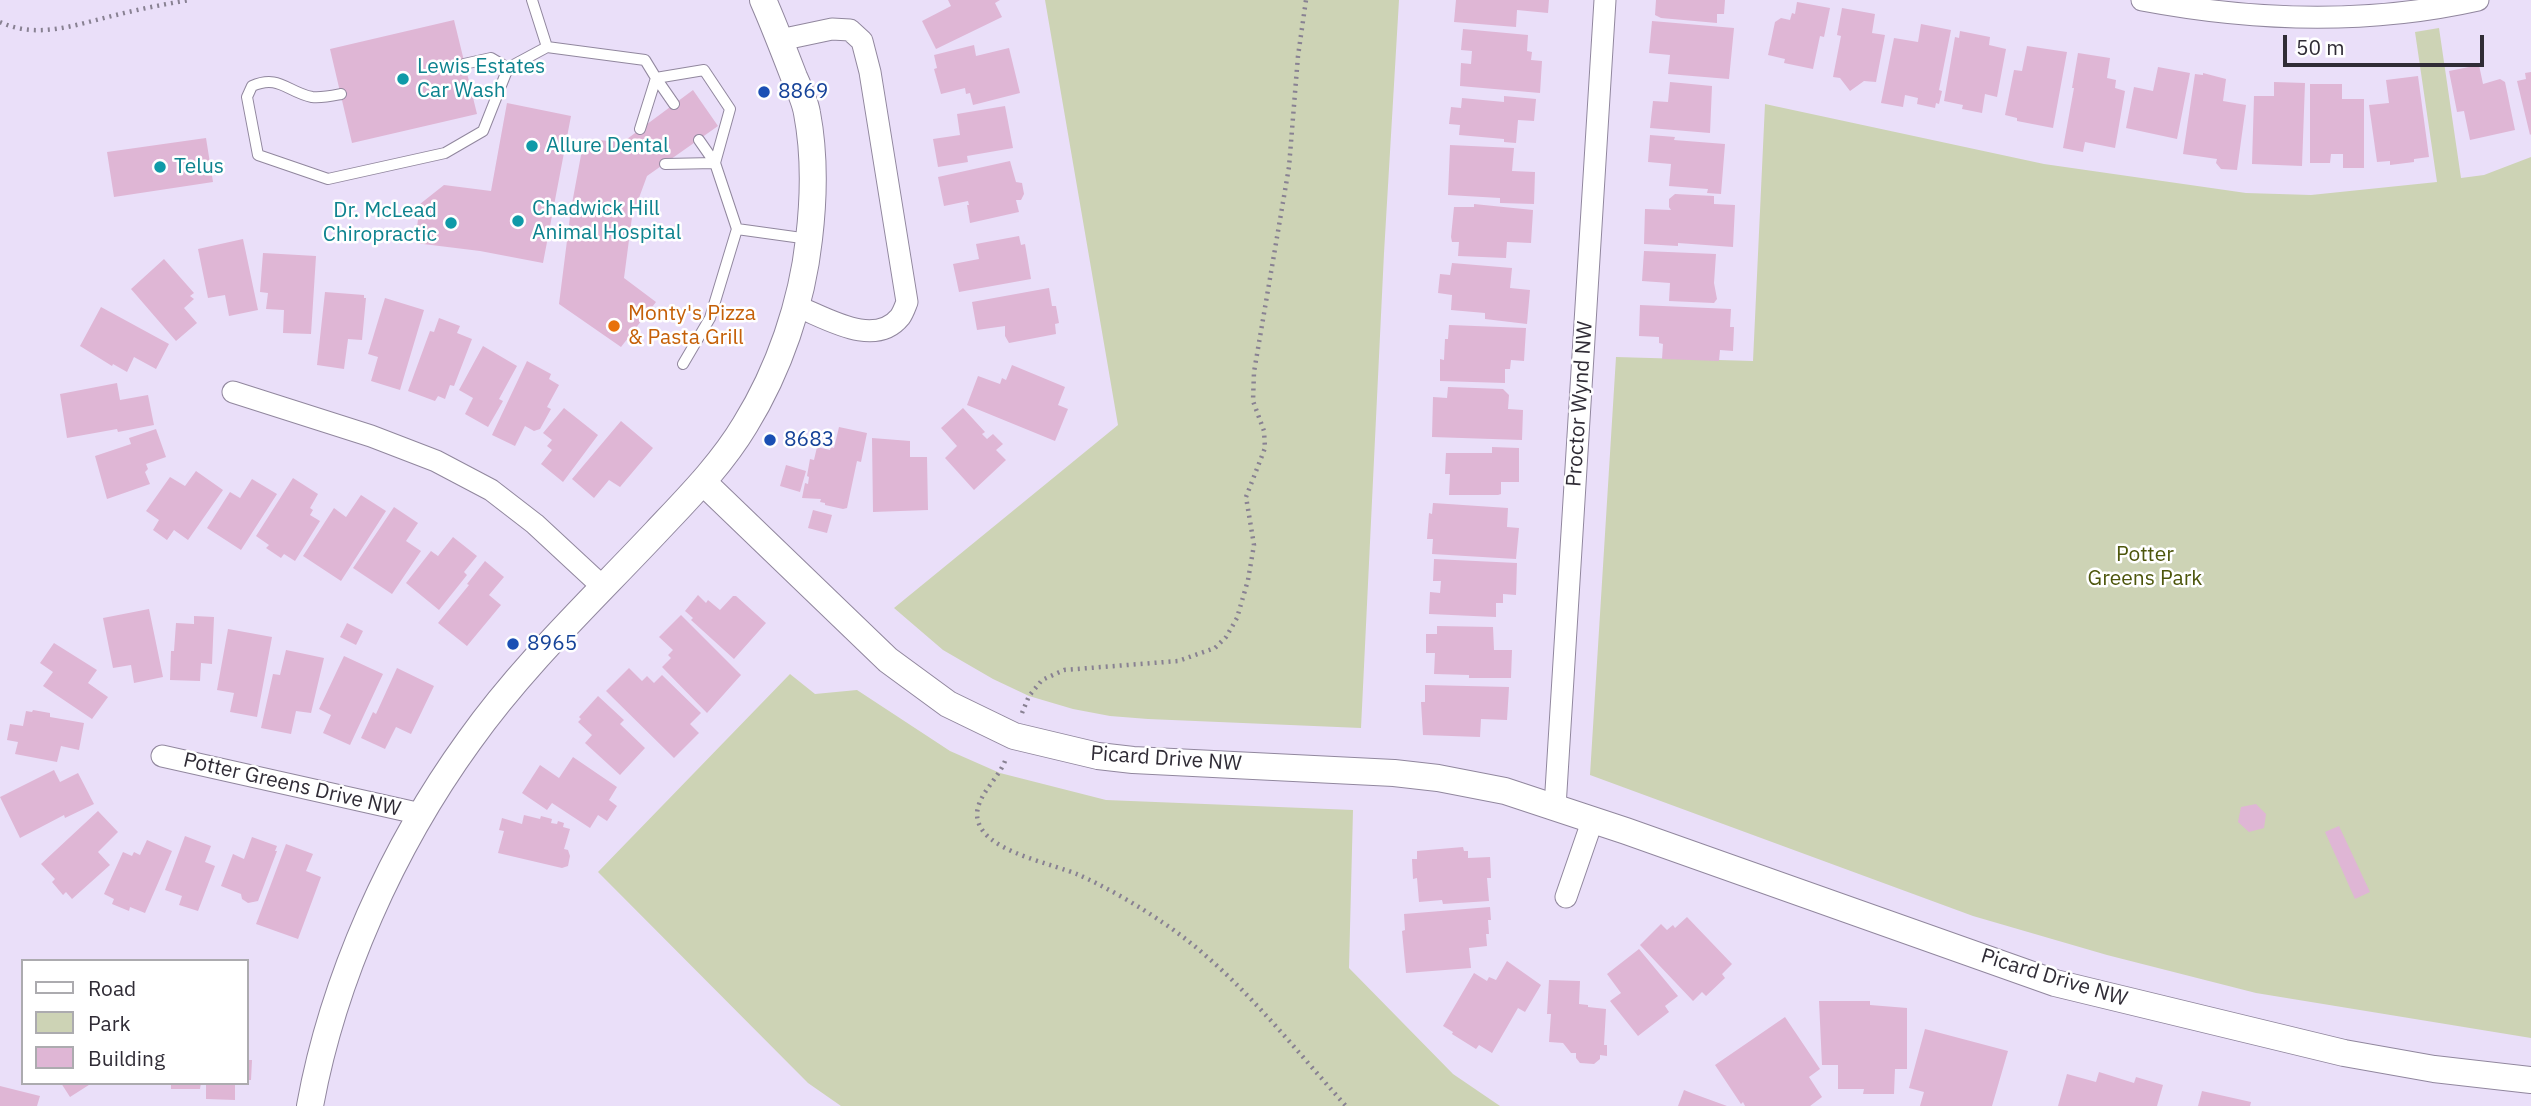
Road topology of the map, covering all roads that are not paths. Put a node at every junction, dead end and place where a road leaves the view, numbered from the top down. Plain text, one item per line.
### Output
1 (532, 0) edge
2 (763, 0) edge
3 (1605, 0) edge
4 (2141, 0) edge
5 (2478, 0) edge
6 (780, 40) junction
7 (547, 47) junction
8 (464, 64) dead end
9 (508, 68) junction
10 (656, 78) junction
11 (341, 94) dead end
12 (674, 104) dead end
13 (640, 129) dead end
14 (699, 140) dead end
15 (715, 163) junction
16 (665, 164) dead end
17 (737, 229) junction
18 (809, 239) junction
19 (796, 306) junction
20 (682, 364) dead end
21 (233, 392) dead end
22 (703, 482) junction
23 (604, 588) junction
24 (162, 756) dead end
25 (1555, 807) junction
26 (421, 814) junction
27 (1593, 819) junction
28 (1566, 897) dead end
29 (2531, 1080) edge
30 (310, 1106) edge

1 - 7 lane
2 - 6 street, Potter Greens Drive NW
3 - 25 street, Proctor Wynd NW
4 - 5 street
6 - 18 street, Potter Greens Drive NW
6 - 19 street
7 - 9 lane
7 - 10 lane
8 - 9 lane
9 - 11 lane
10 - 12 lane
10 - 13 lane
10 - 15 lane
14 - 15 lane
15 - 16 lane
15 - 17 lane
17 - 18 lane
17 - 20 lane
18 - 19 street, Potter Greens Drive NW
19 - 22 street, Potter Greens Drive NW
21 - 23 street
22 - 23 street, Potter Greens Drive NW
22 - 25 street, Picard Drive NW
23 - 26 street, Potter Greens Drive NW
24 - 26 street, Potter Greens Drive NW
25 - 27 street, Picard Drive NW
26 - 30 street, Potter Greens Drive NW
27 - 28 street
27 - 29 street, Picard Drive NW

